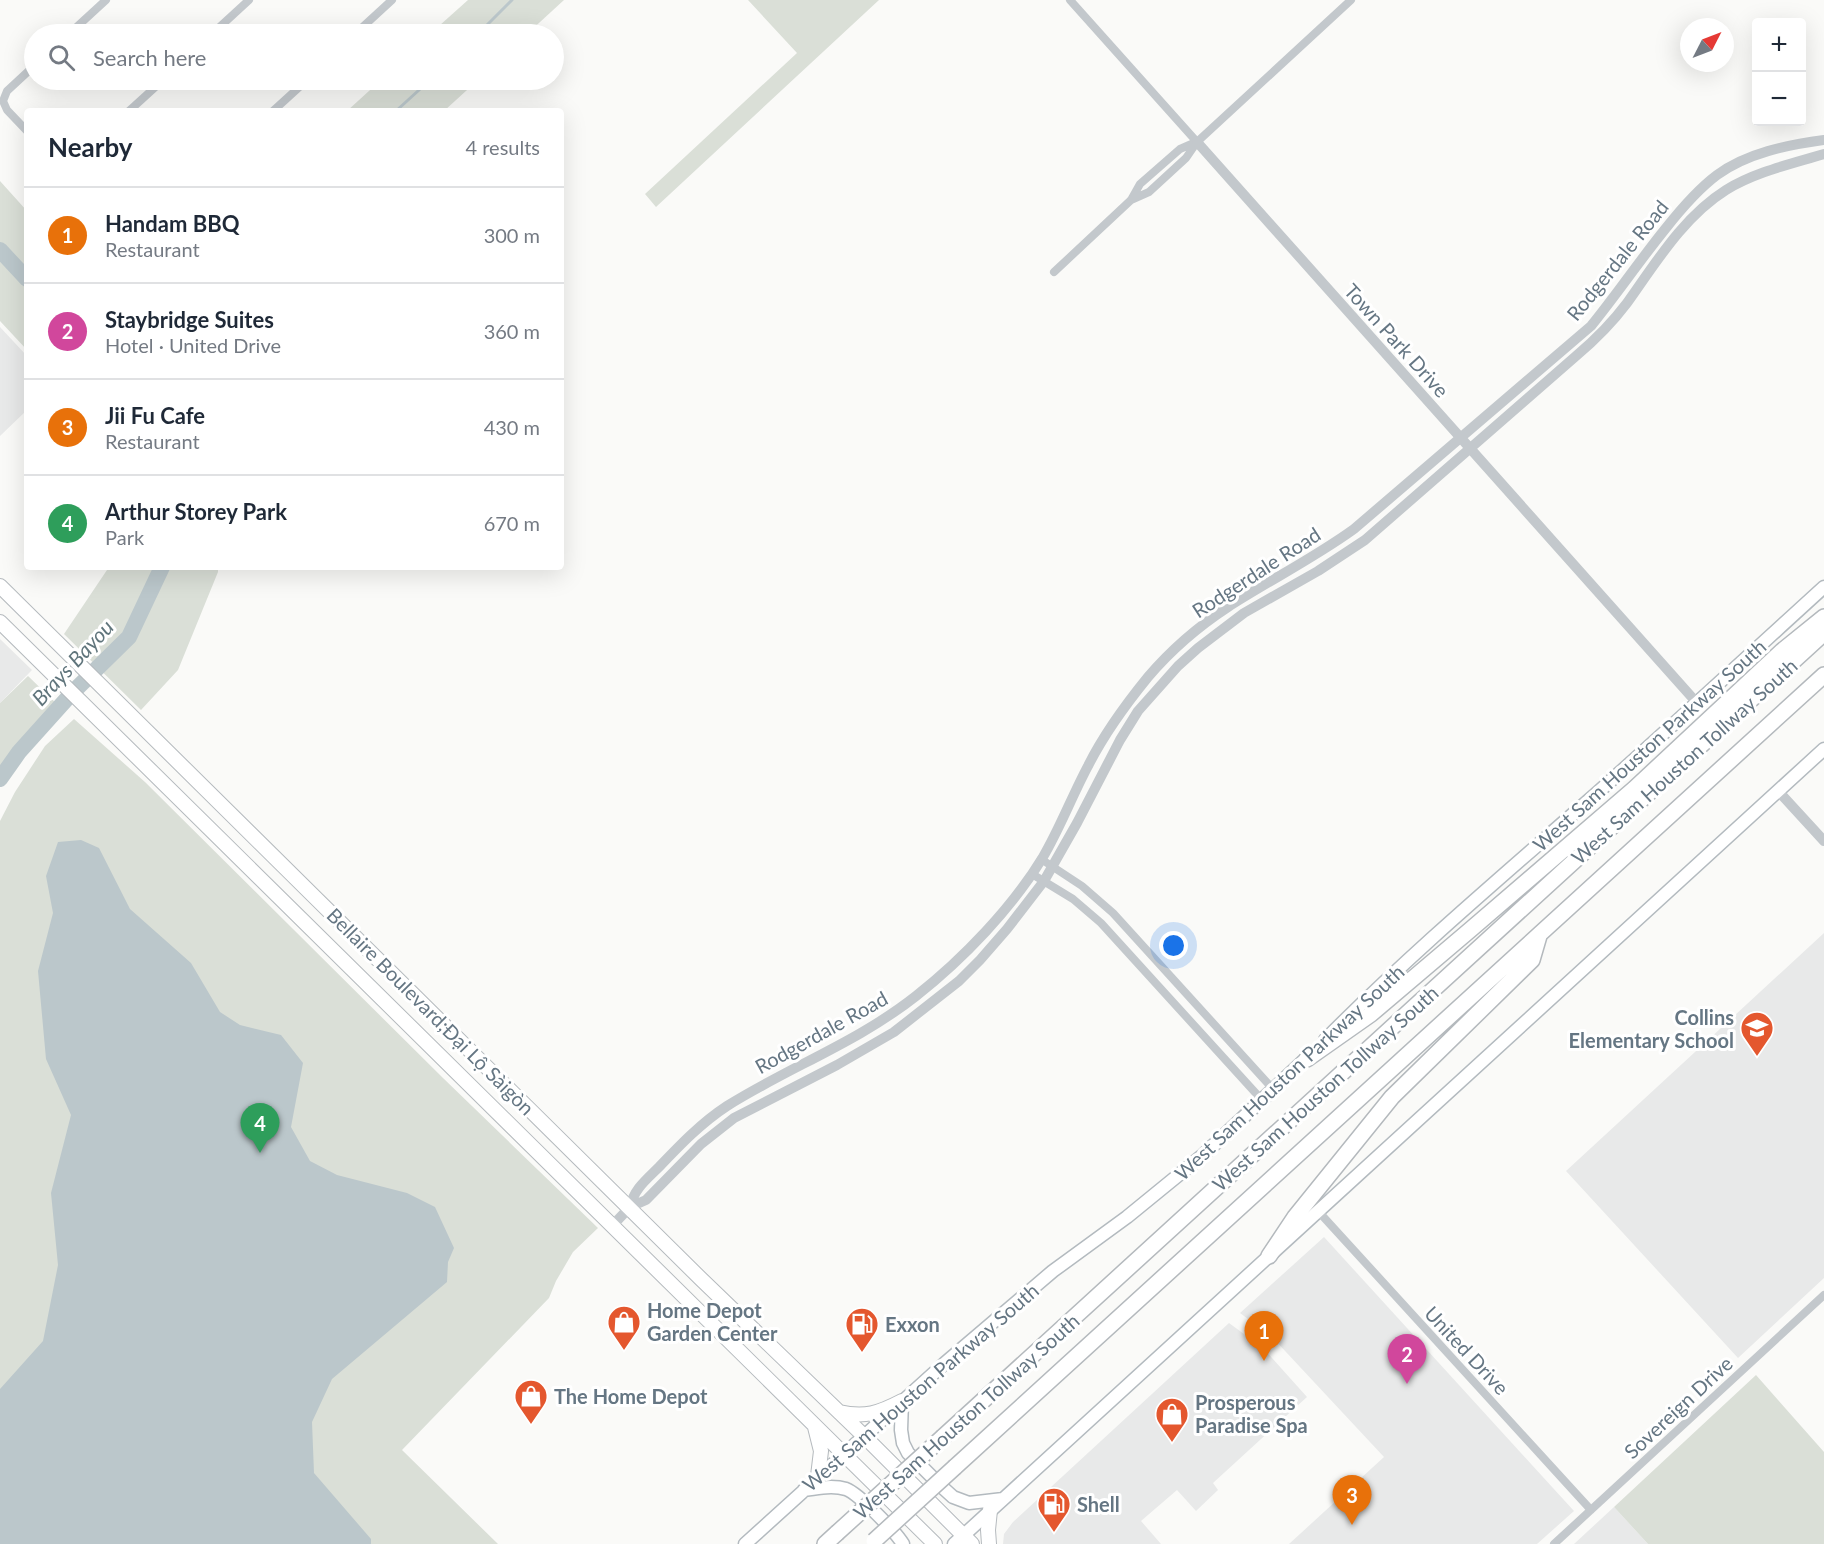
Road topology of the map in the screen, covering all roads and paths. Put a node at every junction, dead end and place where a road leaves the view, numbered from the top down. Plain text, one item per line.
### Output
1 (106, 0) edge
2 (249, 0) edge
3 (392, 0) edge
4 (1070, 0) edge
5 (1351, 0) edge
6 (80, 24) edge
7 (223, 24) edge
8 (366, 24) edge
9 (24, 76) edge
10 (152, 90) edge
11 (296, 90) edge
12 (132, 108) edge
13 (276, 108) edge
14 (24, 128) edge
15 (1824, 140) edge
16 (1197, 142) junction
17 (1824, 154) edge
18 (1054, 272) dead end
19 (1461, 438) junction
20 (1471, 448) junction
21 (1330, 546) junction
22 (1338, 557) junction
23 (0, 586) edge
24 (1824, 587) edge
25 (1824, 617) edge
26 (0, 622) edge
27 (44, 629) junction
28 (1824, 633) edge
29 (1188, 637) junction
30 (25, 647) junction
31 (1198, 648) junction
32 (1150, 675) junction
33 (1824, 675) edge
34 (1160, 686) junction
35 (1697, 703) junction
36 (1824, 749) edge
37 (1779, 792) junction
38 (1824, 841) edge
39 (1041, 859) junction
40 (1053, 867) junction
41 (1032, 874) junction
42 (1044, 881) junction
43 (341, 922) junction
44 (1540, 934) junction
45 (322, 940) junction
46 (1161, 965) junction
47 (1149, 976) junction
48 (886, 1019) junction
49 (894, 1032) junction
50 (1306, 1059) junction
51 (1273, 1089) junction
52 (750, 1092) junction
53 (1262, 1100) junction
54 (757, 1104) junction
55 (630, 1208) junction
56 (1318, 1211) junction
57 (612, 1226) junction
58 (1269, 1256) junction
59 (1824, 1295) edge
60 (902, 1401) junction
61 (839, 1412) junction
62 (814, 1425) junction
63 (864, 1436) junction
64 (843, 1454) junction
65 (818, 1476) junction
66 (804, 1490) junction
67 (1003, 1499) junction
68 (990, 1510) junction
69 (1591, 1510) junction
70 (963, 1541) edge
71 (872, 1543) edge
72 (745, 1544) edge
73 (825, 1544) edge
74 (903, 1544) edge
75 (935, 1544) edge
76 (989, 1544) edge
77 (1554, 1544) edge

1 - 6 street
2 - 7 street
3 - 8 street
4 - 16 street, Town Park Drive
5 - 16 street
9 - 14 street
10 - 12 street
11 - 13 street
15 - 19 street, Rodgerdale Road
16 - 18 street
16 - 19 street, Town Park Drive
17 - 20 street, Rodgerdale Road
19 - 20 street, Town Park Drive
19 - 21 street, Rodgerdale Road
20 - 22 street, Rodgerdale Road
20 - 35 street, Town Park Drive
21 - 22 street
21 - 29 street, Rodgerdale Road
22 - 31 street, Rodgerdale Road
23 - 27 main road, Bellaire Boulevard;Đại Lộ Sàigòn
24 - 35 main road, West Sam Houston Parkway South
25 - 50 highway
26 - 30 main road, Bellaire Boulevard;Đại Lộ Sàigòn
27 - 30 main road
27 - 43 main road, Bellaire Boulevard;Đại Lộ Sàigòn
28 - 73 highway, West Sam Houston Tollway South, bridge
29 - 31 street
29 - 32 street, Rodgerdale Road
30 - 45 main road, Bellaire Boulevard;Đại Lộ Sàigòn
31 - 34 street, Rodgerdale Road
32 - 34 street
32 - 39 street, Rodgerdale Road
33 - 44 highway, West Sam Houston Tollway South
34 - 40 street, Rodgerdale Road
35 - 50 main road, West Sam Houston Parkway South
36 - 37 main road
37 - 38 street
37 - 56 main road
39 - 40 street
39 - 41 street, Rodgerdale Road
40 - 42 street, Rodgerdale Road
40 - 46 street
41 - 42 street
41 - 48 street, Rodgerdale Road
42 - 47 street
42 - 49 street, Rodgerdale Road
43 - 45 main road
43 - 55 main road, Bellaire Boulevard;Đại Lộ Sàigòn
44 - 58 highway
44 - 71 highway, West Sam Houston Tollway South, bridge
45 - 57 main road, Bellaire Boulevard;Đại Lộ Sàigòn
46 - 47 street
46 - 51 street
47 - 53 street
48 - 49 street
48 - 52 street, Rodgerdale Road
49 - 54 street, Rodgerdale Road
50 - 51 main road, West Sam Houston Parkway South
51 - 53 main road, West Sam Houston Parkway South
52 - 54 street
52 - 55 street, Rodgerdale Road
53 - 60 main road, West Sam Houston Parkway South
54 - 55 street, Rodgerdale Road
55 - 57 street, Rodgerdale Road
55 - 61 main road, Bellaire Boulevard;Đại Lộ Sàigòn
56 - 58 main road
56 - 69 street, United Drive
57 - 62 main road, Bellaire Boulevard;Đại Lộ Sàigòn
58 - 67 main road
59 - 69 street, Sovereign Drive
60 - 61 main road
60 - 63 main road, West Sam Houston Parkway South
60 - 67 main road
61 - 63 main road, Bellaire Boulevard;Đại Lộ Sàigòn
62 - 64 main road, Bellaire Boulevard;Đại Lộ Sàigòn
62 - 65 main road
63 - 64 main road, West Sam Houston Parkway South
63 - 70 main road, Bellaire Boulevard;Đại Lộ Sàigòn
64 - 65 main road, West Sam Houston Parkway South
64 - 75 main road, Bellaire Boulevard;Đại Lộ Sàigòn
65 - 66 main road, West Sam Houston Parkway South
66 - 72 main road, West Sam Houston Parkway South
66 - 74 main road
67 - 68 main road
68 - 70 main road
68 - 76 main road
69 - 77 street, Sovereign Drive

